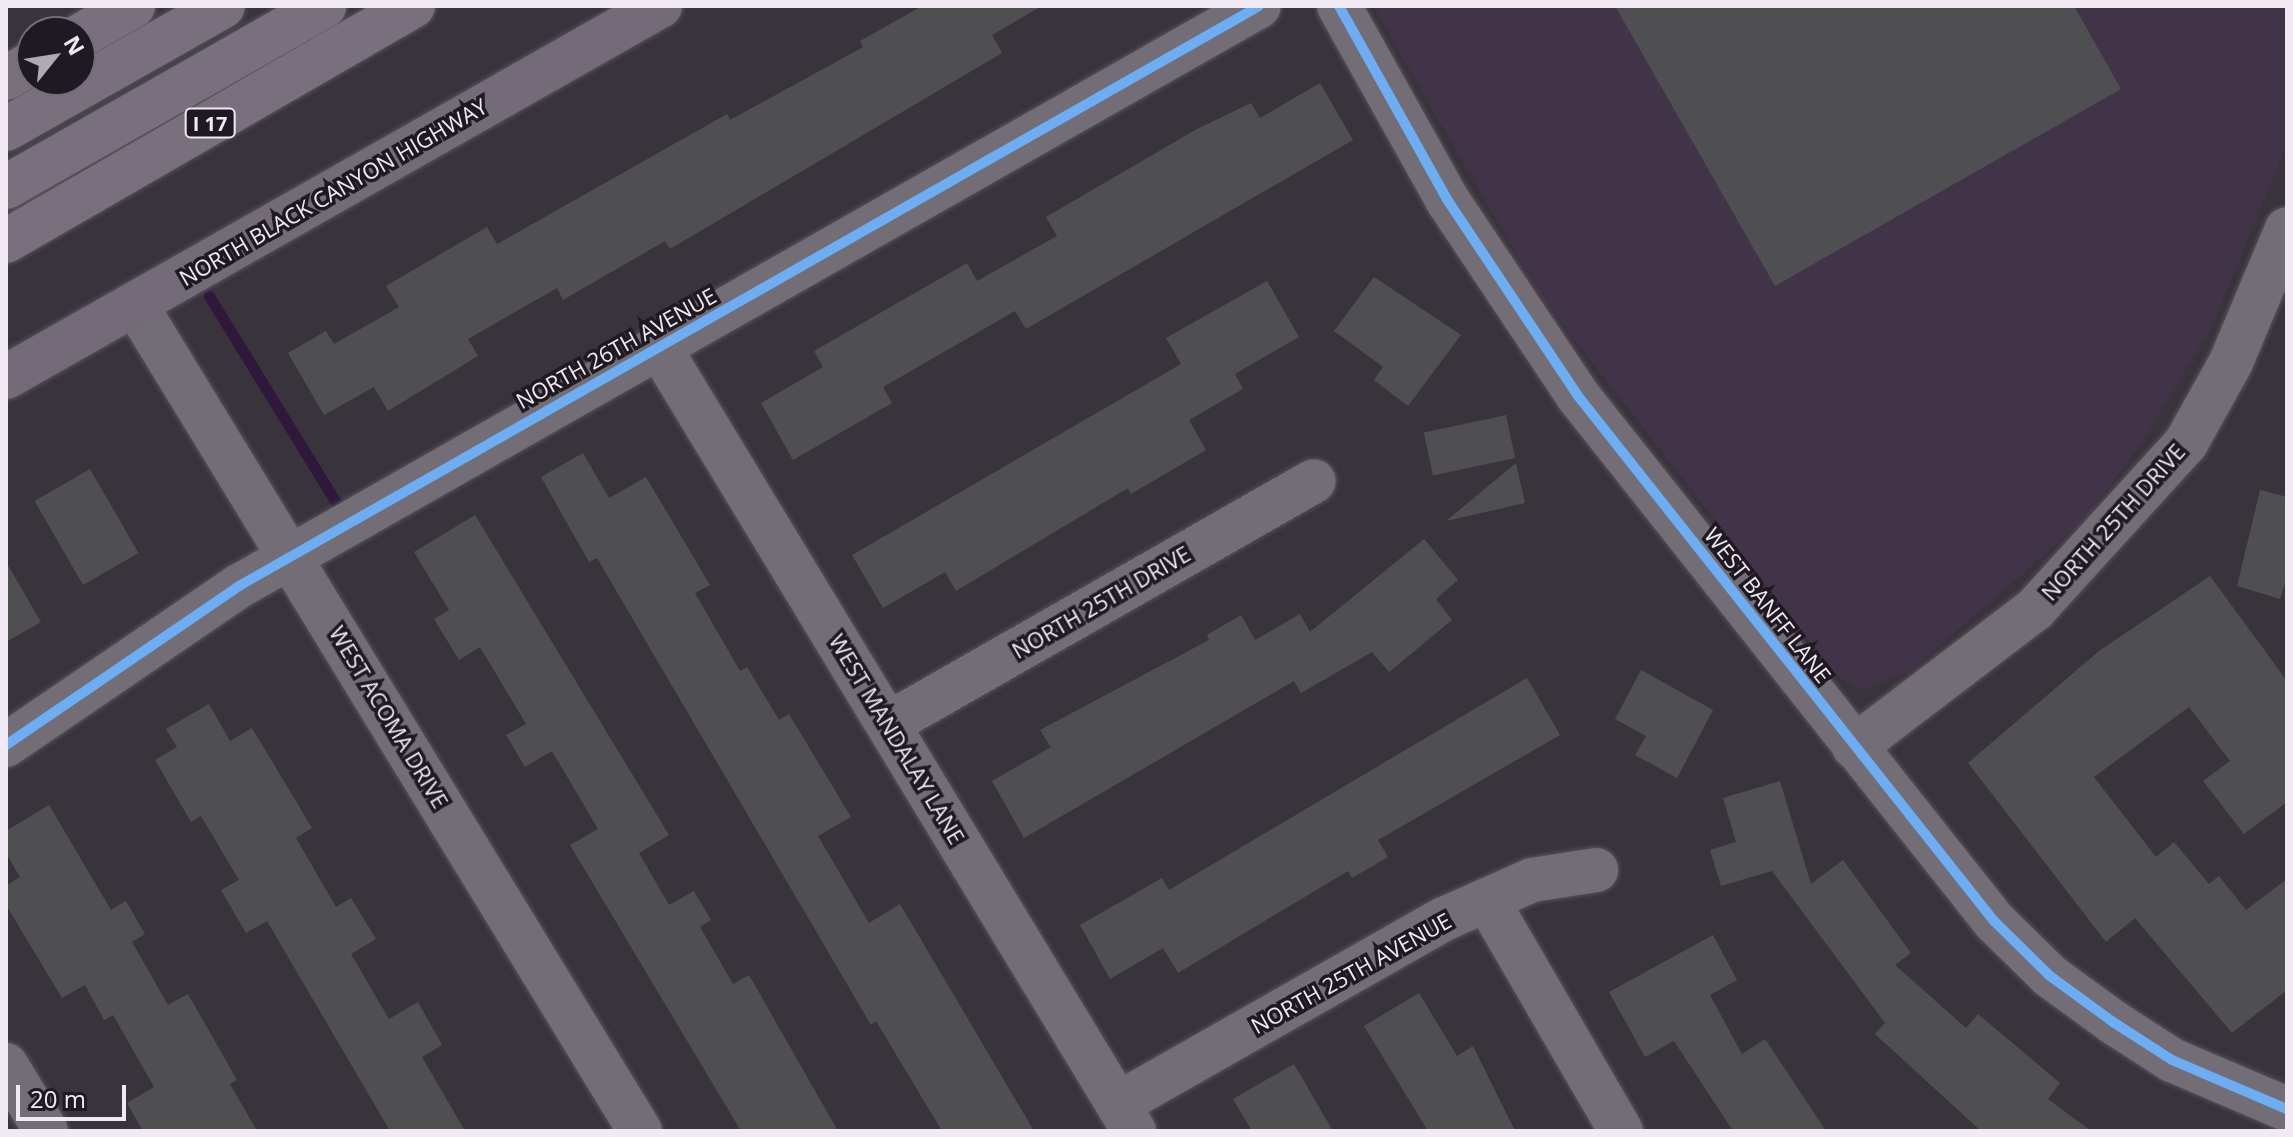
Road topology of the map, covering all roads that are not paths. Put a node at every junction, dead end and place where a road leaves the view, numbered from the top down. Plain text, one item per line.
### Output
1 (133, 6) edge
2 (223, 6) edge
3 (324, 6) edge
4 (413, 6) edge
5 (660, 6) edge
6 (1259, 6) edge
7 (1339, 6) edge
8 (96, 27) edge
9 (6, 129) edge
10 (6, 187) edge
11 (2287, 229) edge
12 (6, 241) edge
13 (135, 304) junction
14 (659, 347) junction
15 (6, 377) edge
16 (1314, 481) dead end
17 (292, 556) junction
18 (888, 724) junction
19 (6, 745) edge
20 (1854, 747) junction
21 (1596, 870) dead end
22 (1487, 900) junction
23 (6, 1065) edge
24 (2287, 1109) edge
25 (1126, 1118) edge
26 (46, 1131) edge
27 (640, 1131) edge
28 (1621, 1131) edge

1 - 8 highway
2 - 9 highway
3 - 10 highway
4 - 12 highway, I 17
5 - 13 main road, NORTH BLACK CANYON HIGHWAY
6 - 14 street, NORTH 26TH AVENUE
7 - 20 street, WEST BANFF LANE
11 - 20 street, NORTH 25TH DRIVE
13 - 15 main road, NORTH BLACK CANYON HIGHWAY
13 - 17 street, WEST ACOMA DRIVE
14 - 17 street, NORTH 26TH AVENUE
14 - 18 street, WEST MANDALAY LANE
16 - 18 street, NORTH 25TH DRIVE
17 - 19 street, NORTH 26TH AVENUE
17 - 27 street, WEST ACOMA DRIVE
18 - 25 street, WEST MANDALAY LANE
20 - 24 street, WEST BANFF LANE
21 - 22 street, NORTH 25TH AVENUE
22 - 25 street, NORTH 25TH AVENUE
22 - 28 street
23 - 26 street

